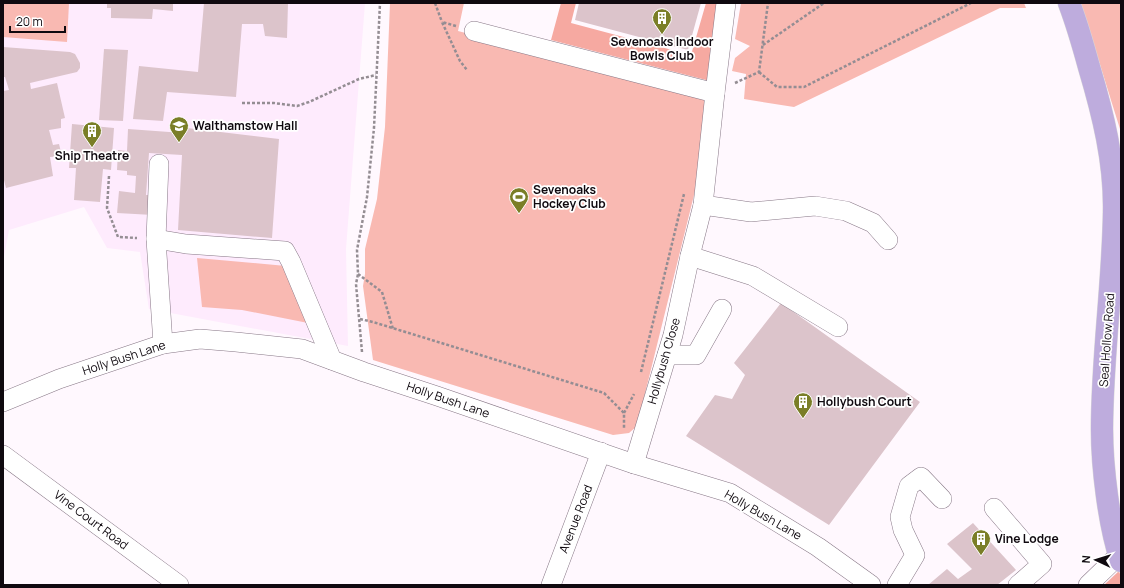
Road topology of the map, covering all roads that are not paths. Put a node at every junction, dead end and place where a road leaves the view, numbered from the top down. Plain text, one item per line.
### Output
1 (726, 3) edge
2 (1069, 3) edge
3 (474, 31) road end
4 (715, 93) junction
5 (159, 164) dead end
6 (703, 205) junction
7 (156, 239) junction
8 (888, 240) dead end
9 (690, 256) junction
10 (722, 309) dead end
11 (838, 327) dead end
12 (162, 344) junction
13 (667, 355) junction
14 (332, 360) junction
15 (3, 402) edge
16 (601, 452) junction
17 (3, 455) edge
18 (627, 461) junction
19 (942, 499) dead end
20 (994, 508) dead end
21 (1120, 558) edge
22 (179, 585) edge
23 (551, 585) edge
24 (871, 585) edge
25 (897, 585) edge
26 (1018, 585) edge
27 (1088, 585) edge

1 - 4 street, Hollybush Close
2 - 21 main road, Seal Hollow Road
3 - 4 street
4 - 6 street, Hollybush Close
5 - 7 street
6 - 8 street
6 - 9 street, Hollybush Close
7 - 12 street
7 - 14 street
9 - 11 street
9 - 13 street, Hollybush Close
10 - 13 street
12 - 14 street, Holly Bush Lane
12 - 15 street, Holly Bush Lane
13 - 18 street, Hollybush Close
14 - 16 street, Holly Bush Lane
16 - 18 street, Holly Bush Lane
16 - 23 street, Avenue Road
17 - 22 street, Vine Court Road
18 - 24 street, Holly Bush Lane
19 - 25 street
20 - 26 street
21 - 27 street

